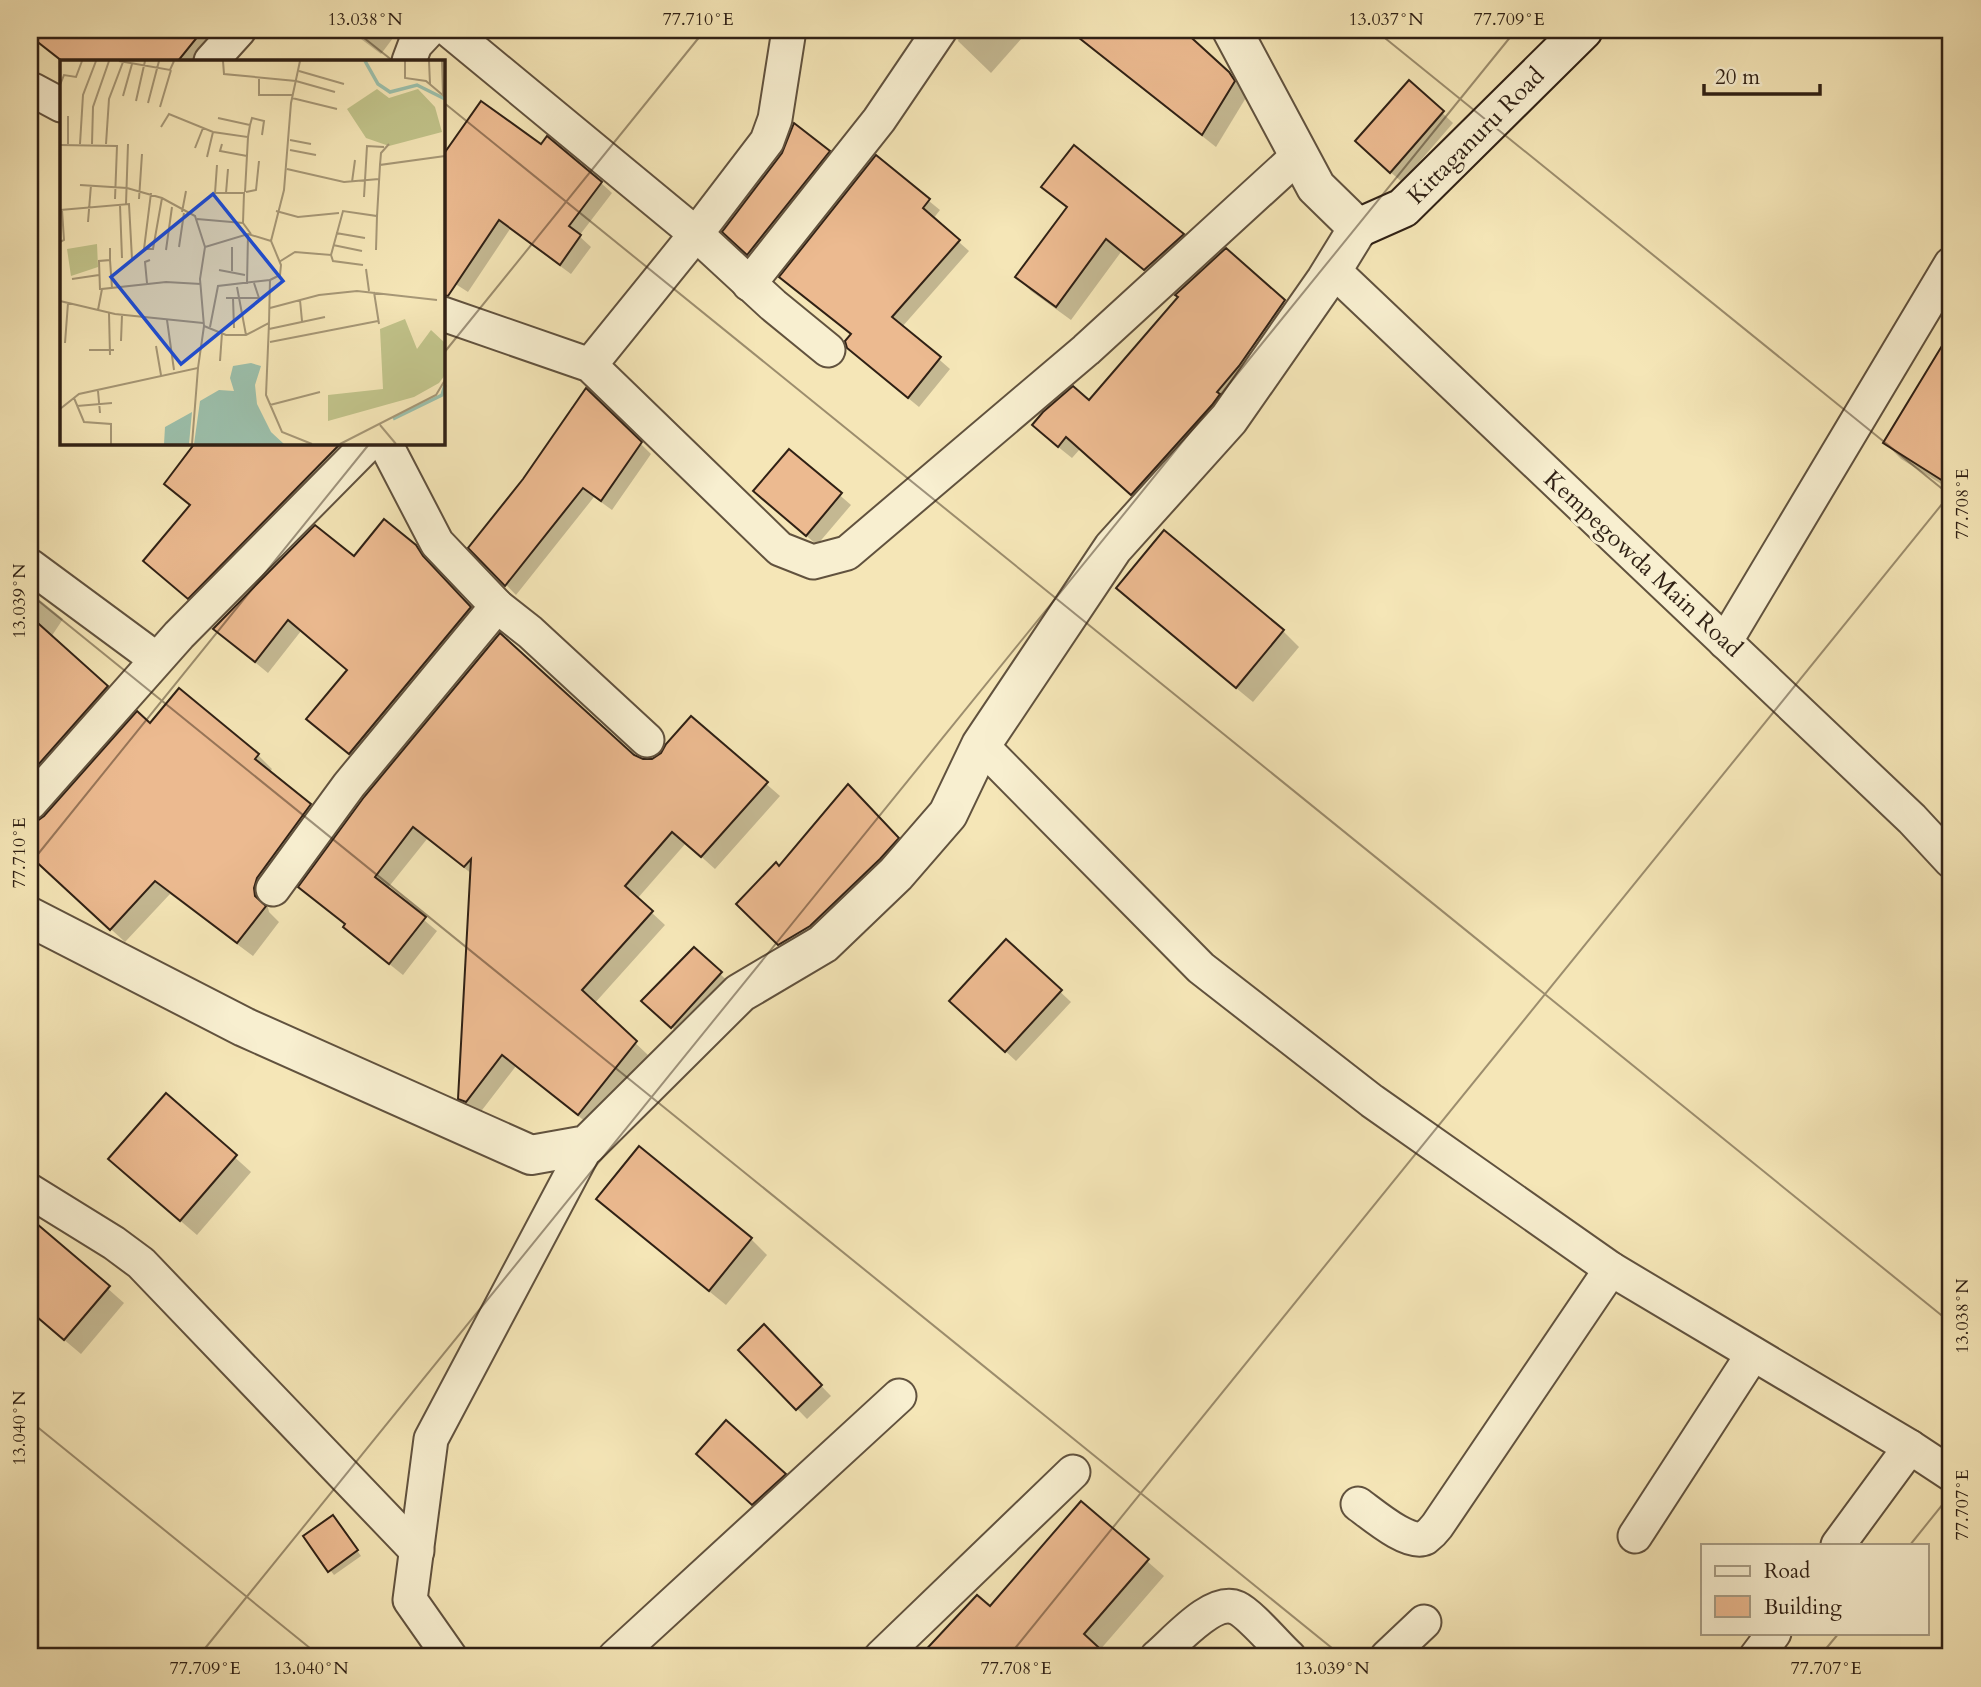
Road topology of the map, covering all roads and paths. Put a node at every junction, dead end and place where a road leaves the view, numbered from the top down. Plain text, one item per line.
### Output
1 (239, 30) edge
2 (429, 30) edge
3 (449, 30) edge
4 (789, 30) edge
5 (940, 30) edge
6 (1232, 30) edge
7 (1583, 30) edge
8 (212, 60) edge
9 (410, 60) edge
10 (30, 90) edge
11 (60, 104) edge
12 (1299, 155) junction
13 (1358, 228) junction
14 (696, 234) junction
15 (1951, 264) edge
16 (1333, 270) junction
17 (749, 285) junction
18 (444, 314) edge
19 (828, 350) dead end
20 (590, 365) junction
21 (368, 444) edge
22 (386, 444) edge
23 (30, 566) edge
24 (497, 606) junction
25 (1724, 642) junction
26 (156, 659) junction
27 (647, 740) dead end
28 (981, 745) junction
29 (30, 803) edge
30 (1951, 861) edge
31 (273, 889) dead end
32 (30, 917) edge
33 (587, 1145) junction
34 (30, 1191) edge
35 (1611, 1269) junction
36 (1753, 1354) junction
37 (899, 1396) dead end
38 (1910, 1447) junction
39 (1073, 1472) dead end
40 (1951, 1474) edge
41 (1358, 1504) dead end
42 (1635, 1536) dead end
43 (1839, 1544) edge
44 (417, 1551) junction
45 (1424, 1622) dead end
46 (1773, 1634) edge
47 (450, 1657) edge
48 (615, 1657) edge
49 (881, 1657) edge
50 (1157, 1657) edge
51 (1289, 1657) edge
52 (1387, 1657) edge
53 (1756, 1657) edge

1 - 8 street
2 - 9 street
3 - 14 street
4 - 14 street
5 - 17 street
6 - 12 street
7 - 13 street, Kittaganuru Road
10 - 11 street
12 - 13 street
12 - 20 street
13 - 16 street
14 - 17 street
14 - 20 street
15 - 25 street
16 - 25 street, Kempegowda Main Road
16 - 28 street
17 - 19 street
18 - 20 street
21 - 26 street
22 - 24 street
23 - 26 street
24 - 27 street
24 - 31 street
25 - 30 street, Kempegowda Main Road
26 - 29 street
28 - 33 street
28 - 35 street
32 - 33 street
33 - 44 street
34 - 44 street
35 - 36 street
35 - 41 street
36 - 38 street
36 - 42 street
37 - 48 street
38 - 40 street
38 - 43 street
39 - 49 street
44 - 47 street
45 - 52 street
46 - 53 street
50 - 51 street

